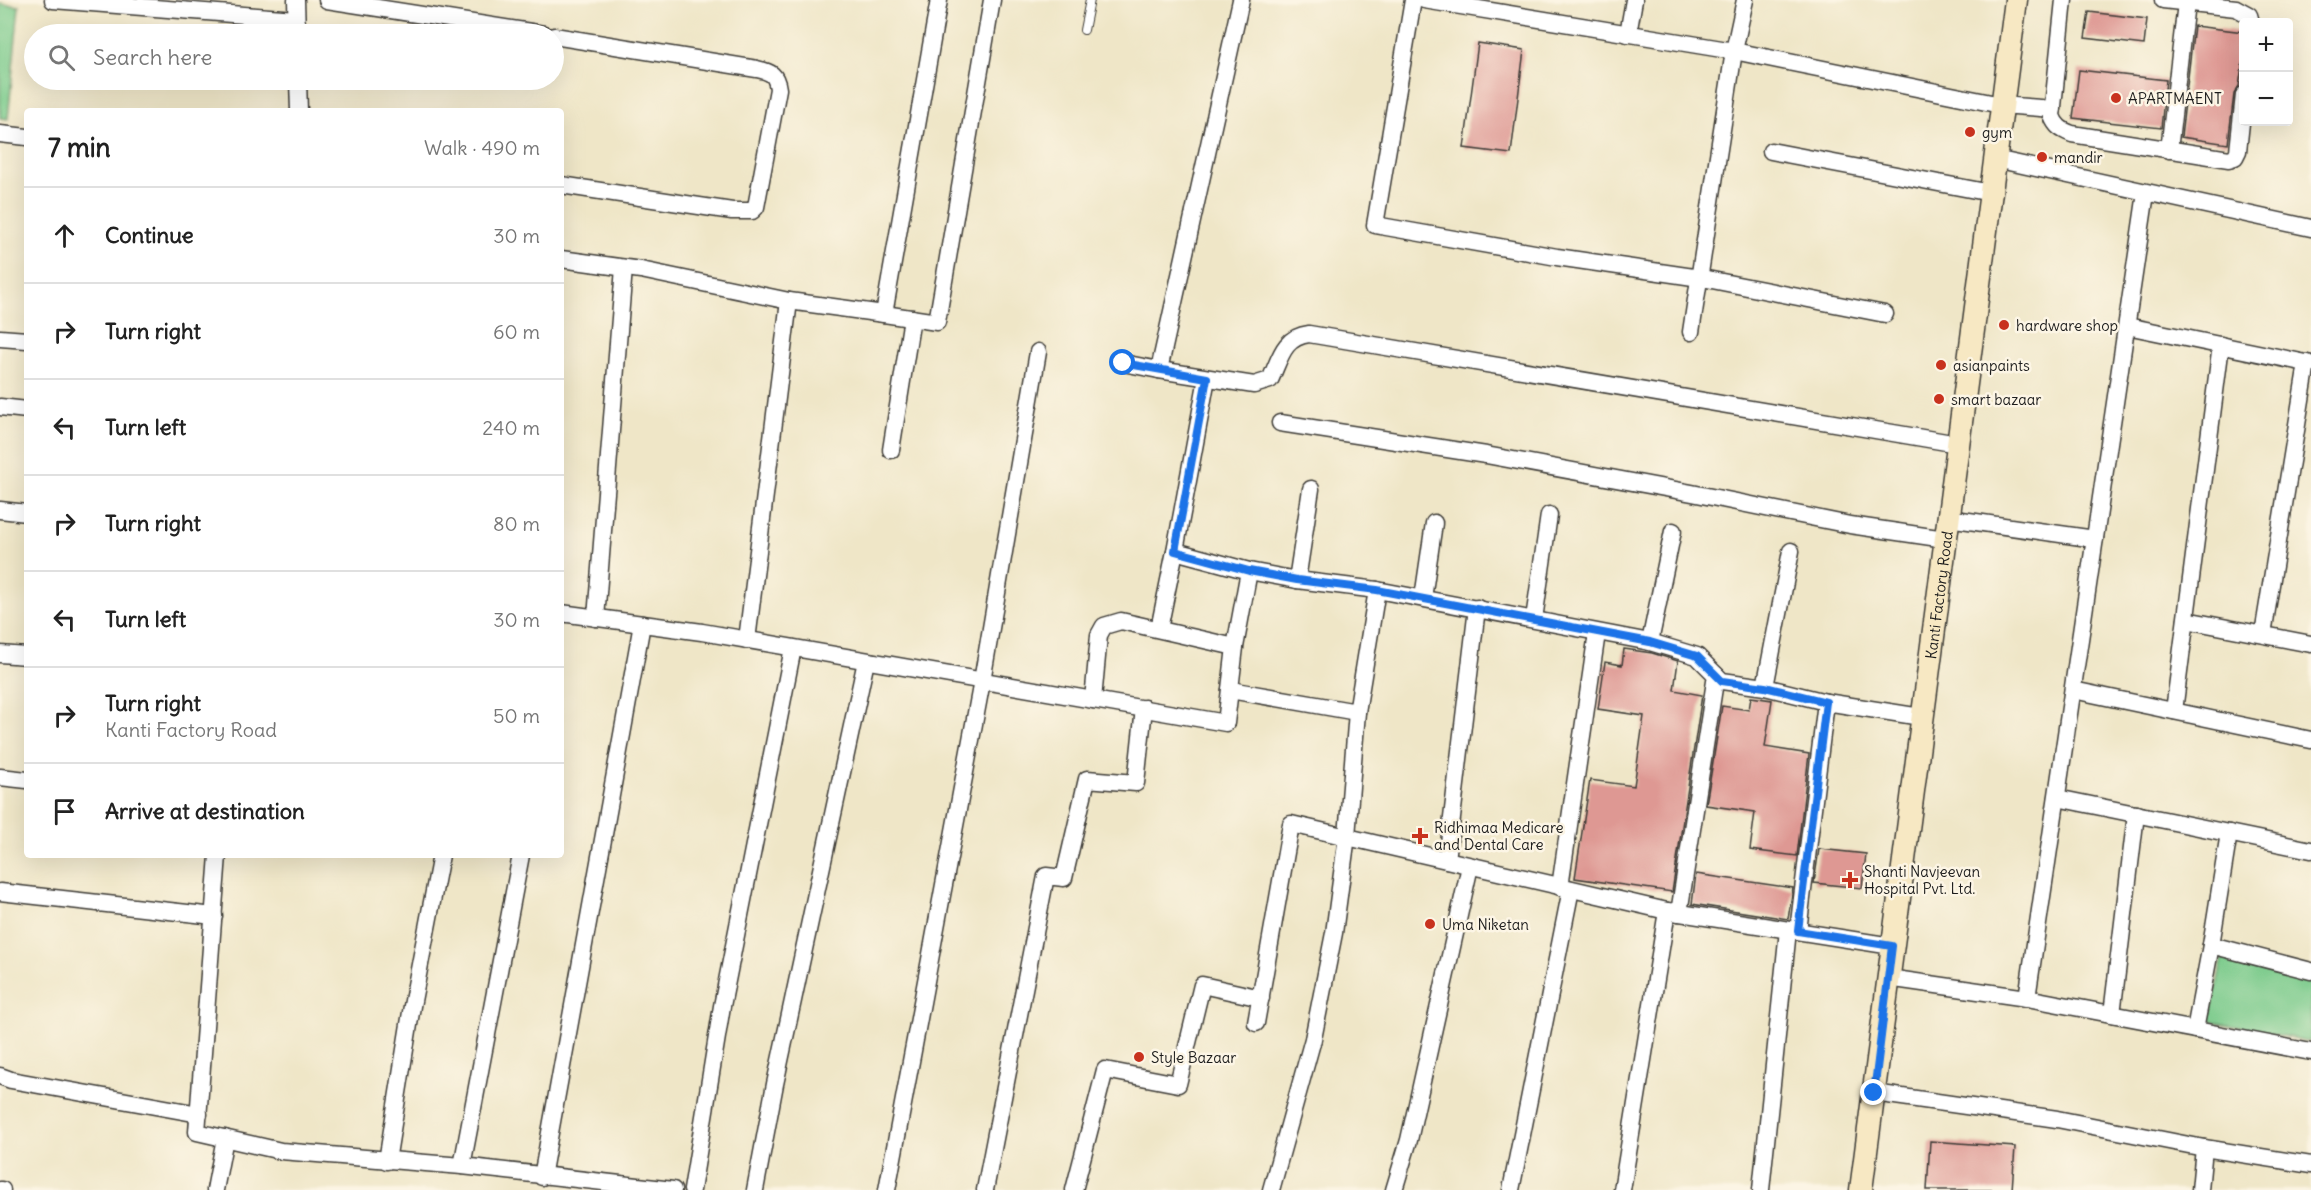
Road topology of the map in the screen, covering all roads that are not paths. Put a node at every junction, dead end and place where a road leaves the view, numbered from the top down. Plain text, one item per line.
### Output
1 (53, 0) edge
2 (296, 0) edge
3 (327, 0) edge
4 (939, 0) edge
5 (992, 0) edge
6 (1090, 0) edge
7 (1241, 0) edge
8 (1413, 0) edge
9 (1424, 0) edge
10 (1634, 0) edge
11 (1746, 0) edge
12 (2016, 0) edge
13 (2064, 0) edge
14 (2163, 0) edge
15 (2186, 3) junction
16 (1522, 8) edge
17 (2250, 18) edge
18 (270, 24) edge
19 (297, 24) edge
20 (480, 24) edge
21 (1084, 30) dead end
22 (1628, 34) junction
23 (564, 38) edge
24 (1734, 51) junction
25 (298, 90) edge
26 (2001, 105) junction
27 (299, 108) edge
28 (2053, 109) junction
29 (2241, 126) edge
30 (0, 134) edge
31 (24, 137) edge
32 (2169, 150) junction
33 (1771, 151) dead end
34 (1995, 159) junction
35 (564, 185) edge
36 (1991, 193) junction
37 (2146, 193) junction
38 (2311, 228) edge
39 (564, 259) edge
40 (624, 268) junction
41 (1698, 278) junction
42 (789, 302) junction
43 (884, 314) junction
44 (1886, 314) dead end
45 (912, 318) junction
46 (2127, 326) junction
47 (1691, 332) dead end
48 (0, 338) edge
49 (24, 340) edge
50 (2221, 345) junction
51 (1038, 352) dead end
52 (1123, 363) dead end
53 (2309, 364) edge
54 (1159, 370) junction
55 (1207, 378) junction
56 (0, 407) edge
57 (24, 410) edge
58 (1280, 423) dead end
59 (1958, 444) junction
60 (891, 450) dead end
61 (1311, 489) dead end
62 (0, 510) edge
63 (24, 513) edge
64 (1549, 515) dead end
65 (1434, 523) dead end
66 (1947, 529) junction
67 (1673, 531) dead end
68 (2095, 539) junction
69 (1175, 551) junction
70 (1791, 551) dead end
71 (1249, 571) junction
72 (1297, 580) junction
73 (1377, 590) junction
74 (1423, 598) junction
75 (1477, 608) junction
76 (564, 613) edge
77 (596, 618) junction
78 (1534, 619) junction
79 (2186, 620) junction
80 (642, 624) junction
81 (1159, 629) junction
82 (1597, 633) junction
83 (2263, 634) junction
84 (747, 640) junction
85 (1650, 642) junction
86 (2311, 644) edge
87 (1235, 647) junction
88 (793, 648) junction
89 (0, 654) edge
90 (24, 656) edge
91 (866, 661) junction
92 (1716, 675) junction
93 (982, 681) junction
94 (1765, 687) junction
95 (1230, 690) junction
96 (2073, 690) junction
97 (1093, 700) junction
98 (1826, 702) junction
99 (1144, 708) junction
100 (2174, 711) junction
101 (1357, 712) junction
102 (1922, 717) junction
103 (2311, 740) edge
104 (0, 777) edge
105 (24, 780) edge
106 (2057, 798) junction
107 (2136, 814) junction
108 (2229, 833) junction
109 (1347, 836) junction
110 (2311, 850) edge
111 (218, 858) edge
112 (440, 858) edge
113 (520, 858) edge
114 (1447, 860) junction
115 (1470, 866) junction
116 (1566, 888) junction
117 (0, 892) edge
118 (1673, 912) junction
119 (214, 916) junction
120 (1793, 930) junction
121 (2211, 945) junction
122 (1892, 946) junction
123 (2311, 971) edge
124 (1888, 978) junction
125 (1261, 998) junction
126 (2027, 998) junction
127 (2112, 1014) junction
128 (1256, 1023) dead end
129 (2194, 1030) junction
130 (2311, 1052) edge
131 (0, 1076) edge
132 (1874, 1093) junction
133 (199, 1114) junction
134 (225, 1138) junction
135 (2204, 1148) junction
136 (387, 1161) junction
137 (462, 1166) junction
138 (2311, 1166) edge
139 (542, 1177) junction
140 (215, 1190) edge
141 (673, 1190) edge
142 (692, 1190) edge
143 (754, 1190) edge
144 (887, 1190) edge
145 (985, 1190) edge
146 (1074, 1190) edge
147 (1271, 1190) edge
148 (1394, 1190) edge
149 (1512, 1190) edge
150 (1622, 1190) edge
151 (1761, 1190) edge
152 (1861, 1190) edge
153 (2200, 1190) edge

1 - 18 street
2 - 19 street
3 - 20 street
4 - 43 street
5 - 45 street
6 - 21 lane
7 - 54 street
8 - 41 street
9 - 16 street
10 - 22 street
11 - 24 street
12 - 26 street, Kanti Factory Road
13 - 28 street
14 - 15 street
15 - 17 street
15 - 32 street
16 - 22 street
22 - 24 street
23 - 35 street
24 - 26 street
24 - 41 street
25 - 27 street
26 - 28 street
26 - 34 street, Kanti Factory Road
28 - 32 street
29 - 32 street
30 - 31 street
33 - 36 street
34 - 36 street, Kanti Factory Road
34 - 37 street
36 - 59 street, Kanti Factory Road
37 - 38 street
37 - 46 street
39 - 40 street
40 - 42 street
40 - 77 street
41 - 44 street
41 - 47 street
42 - 43 street
42 - 84 street
43 - 45 street
45 - 60 street
46 - 50 street
46 - 68 street
48 - 49 street
50 - 53 street
50 - 79 street
51 - 93 street
52 - 54 street
53 - 83 street
54 - 55 street
55 - 59 street
55 - 69 street
56 - 57 street
58 - 66 street
59 - 66 street, Kanti Factory Road
61 - 72 street
62 - 63 street
64 - 78 street
65 - 74 street
66 - 68 street
66 - 102 street, Kanti Factory Road
67 - 85 street
68 - 96 street
69 - 71 street
69 - 81 street
70 - 94 street
71 - 72 street
71 - 87 street
72 - 73 street
73 - 74 street
73 - 101 street
74 - 75 street
75 - 78 street
75 - 114 street
76 - 77 street
77 - 80 street
78 - 82 street
79 - 83 street
79 - 100 street
80 - 84 street
80 - 139 street
81 - 87 street
81 - 97 street
82 - 85 street
82 - 116 street
83 - 86 street
84 - 88 street
85 - 92 street
87 - 95 street
88 - 91 street
88 - 142 street
89 - 90 street
91 - 93 street
91 - 143 street
92 - 94 street
92 - 118 street
93 - 97 street
93 - 144 street
94 - 98 street
95 - 99 street
95 - 101 street
96 - 100 street
96 - 106 street
97 - 99 street
98 - 102 street
98 - 120 street
99 - 145 street
100 - 103 street
101 - 109 street
102 - 122 street, Kanti Factory Road
104 - 105 street
106 - 107 street
106 - 126 street
107 - 108 street
107 - 127 street
108 - 110 street
108 - 121 street
109 - 114 street
109 - 125 street
109 - 147 street
111 - 119 street
112 - 136 street
113 - 137 street
114 - 115 street
115 - 116 street
115 - 148 street
116 - 118 street
116 - 149 street
117 - 119 street
118 - 120 street
118 - 150 street
119 - 133 street
120 - 122 street
120 - 151 street
121 - 123 street
121 - 129 street
122 - 124 street, Kanti Factory Road
124 - 126 street
124 - 132 street, Kanti Factory Road
125 - 128 street
125 - 146 street
126 - 127 street
127 - 129 street
129 - 130 street
131 - 133 street
132 - 135 street
132 - 152 street, Kanti Factory Road
133 - 134 street
134 - 136 street
134 - 140 street
135 - 138 street
135 - 153 street
136 - 137 street
137 - 139 street
139 - 141 street

